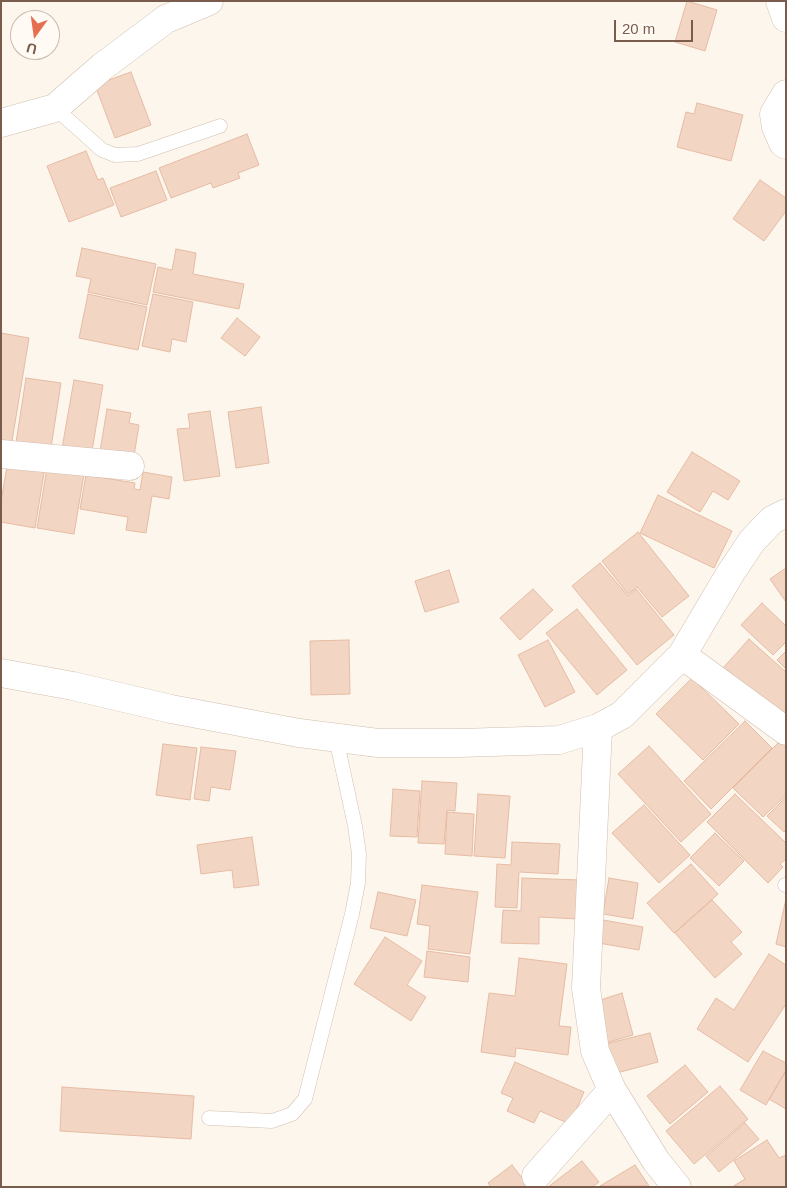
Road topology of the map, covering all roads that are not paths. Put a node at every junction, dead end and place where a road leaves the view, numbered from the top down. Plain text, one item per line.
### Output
1 (209, 1) edge
2 (780, 1) edge
3 (786, 18) edge
4 (786, 94) edge
5 (55, 108) junction
6 (1, 123) edge
7 (220, 126) dead end
8 (786, 145) edge
9 (1, 454) edge
10 (130, 466) dead end
11 (786, 513) edge
12 (682, 655) junction
13 (1, 673) edge
14 (598, 728) junction
15 (786, 732) edge
16 (336, 738) junction
17 (612, 1090) junction
18 (209, 1118) dead end
19 (536, 1176) dead end
20 (677, 1187) edge

1 - 5 street
2 - 3 street
4 - 8 street
5 - 6 street
5 - 7 lane
9 - 10 street
11 - 12 street
12 - 14 street
12 - 15 street
13 - 16 street
14 - 16 street
14 - 17 street
16 - 18 lane
17 - 19 street
17 - 20 street

